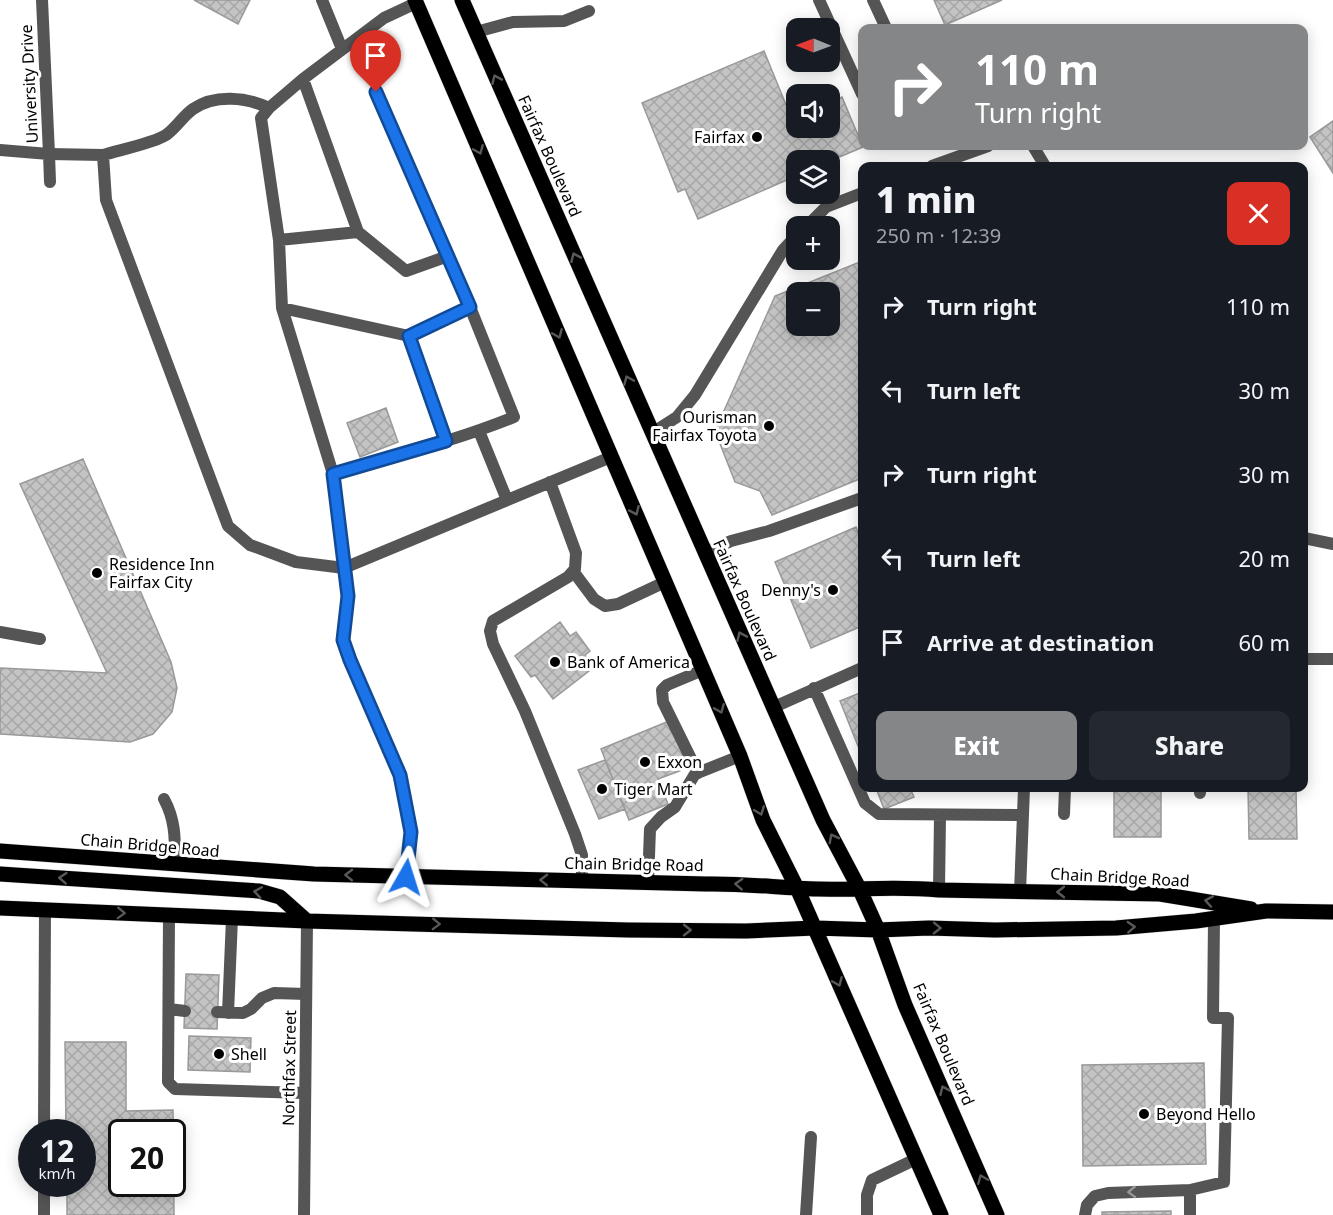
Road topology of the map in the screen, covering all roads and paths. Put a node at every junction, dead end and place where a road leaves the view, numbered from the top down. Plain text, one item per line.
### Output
1 (42, 0) edge
2 (322, 0) edge
3 (462, 0) edge
4 (819, 0) edge
5 (873, 0) edge
6 (416, 2) edge
7 (589, 11) dead end
8 (884, 24) edge
9 (476, 32) junction
10 (342, 49) junction
11 (303, 79) junction
12 (858, 85) edge
13 (376, 92) dead end
14 (269, 108) junction
15 (0, 150) edge
16 (977, 150) edge
17 (49, 154) junction
18 (104, 155) junction
19 (943, 162) edge
20 (50, 182) dead end
21 (858, 195) edge
22 (817, 216) edge
23 (358, 232) junction
24 (279, 240) junction
25 (786, 247) edge
26 (447, 256) junction
27 (470, 307) junction
28 (282, 308) junction
29 (409, 336) junction
30 (479, 431) junction
31 (652, 434) junction
32 (446, 441) junction
33 (611, 457) junction
34 (333, 474) junction
35 (550, 482) junction
36 (858, 499) edge
37 (507, 500) junction
38 (1308, 539) edge
39 (1333, 544) edge
40 (704, 553) junction
41 (344, 568) junction
42 (573, 571) junction
43 (665, 582) junction
44 (0, 632) edge
45 (40, 639) dead end
46 (1308, 659) edge
47 (1333, 659) edge
48 (703, 670) junction
49 (858, 670) edge
50 (814, 688) junction
51 (774, 707) junction
52 (740, 756) junction
53 (698, 773) junction
54 (858, 787) edge
55 (860, 792) edge
56 (1024, 792) edge
57 (1065, 792) edge
58 (164, 799) dead end
59 (1022, 814) junction
60 (1064, 814) dead end
61 (940, 815) junction
62 (0, 851) edge
63 (175, 865) junction
64 (0, 874) edge
65 (406, 877) junction
66 (582, 881) junction
67 (648, 882) junction
68 (797, 888) junction
69 (860, 890) junction
70 (939, 890) junction
71 (1020, 892) junction
72 (0, 908) edge
73 (45, 910) junction
74 (1266, 911) junction
75 (1333, 912) edge
76 (170, 915) junction
77 (232, 918) junction
78 (1214, 919) junction
79 (307, 921) junction
80 (815, 928) junction
81 (878, 930) junction
82 (306, 994) junction
83 (169, 1009) junction
84 (185, 1011) dead end
85 (305, 1093) junction
86 (44, 1119) edge
87 (811, 1137) dead end
88 (916, 1159) junction
89 (1190, 1190) junction
90 (44, 1197) edge
91 (44, 1215) edge
92 (304, 1215) edge
93 (806, 1215) edge
94 (867, 1215) edge
95 (941, 1215) edge
96 (997, 1215) edge
97 (1085, 1215) edge
98 (1190, 1215) edge

1 - 17 street, University Drive
2 - 10 street
3 - 9 main road, Fairfax Boulevard
4 - 12 street
5 - 8 street
6 - 10 street
6 -> 33 main road
7 - 9 street
31 -> 9 main road, Fairfax Boulevard
10 - 11 street
11 - 14 street
11 - 23 street
13 - 26 street
14 - 18 street
14 - 24 street
15 - 17 street, University Drive
16 - 19 street
17 - 18 street
17 - 20 street
18 - 41 street
21 - 22 street
23 - 24 street
23 - 26 street
24 - 28 street
25 - 31 street
26 - 27 street
27 - 29 street
27 - 30 street
28 - 29 street
28 - 34 street
29 - 32 street
30 - 32 street
30 - 37 street
31 - 40 main road, Fairfax Boulevard
32 - 34 street
33 - 35 street
33 -> 43 main road
34 - 41 street
35 - 37 street
35 - 42 street
36 - 40 street
37 - 41 street
38 - 39 street
51 -> 40 main road, Fairfax Boulevard
41 - 65 street
42 - 43 street
42 - 66 street
43 - 48 main road
44 - 45 street
46 - 47 street
48 -> 52 main road
48 - 53 street
49 - 50 street
50 - 51 street
50 - 54 street
69 -> 51 main road, Fairfax Boulevard
52 - 53 street
52 -> 68 main road
53 - 67 street
55 - 61 street
56 - 59 street
57 - 60 street
58 - 63 street
59 - 61 street
59 - 71 street
61 - 70 street
62 - 63 main road, Chain Bridge Road
65 -> 63 main road, Chain Bridge Road
79 -> 64 main road
66 -> 65 main road, Chain Bridge Road
66 - 67 main road, Chain Bridge Road
68 -> 67 main road, Chain Bridge Road
68 - 69 main road, Chain Bridge Road
68 - 80 main road
69 - 70 main road, Chain Bridge Road
69 - 81 main road, Fairfax Boulevard
70 - 71 main road, Chain Bridge Road
74 -> 71 main road, Chain Bridge Road
72 - 73 main road, Chain Bridge Road
73 -> 76 main road, Chain Bridge Road
73 - 86 street
74 - 75 main road, Chain Bridge Road
74 - 78 main road, Chain Bridge Road
76 - 77 main road, Chain Bridge Road
76 - 83 street
77 - 79 main road, Chain Bridge Road
77 - 82 street
81 -> 78 main road, Chain Bridge Road
78 - 89 street
79 -> 80 main road, Chain Bridge Road
79 - 82 street, Northfax Street
80 - 81 main road, Chain Bridge Road
80 -> 88 main road
96 -> 81 main road, Fairfax Boulevard
82 - 85 street, Northfax Street
83 - 84 street
83 - 85 street
85 - 92 street, Northfax Street
87 - 93 street
88 - 94 street
88 - 95 main road
89 -> 97 street
89 - 98 street
90 - 91 street

